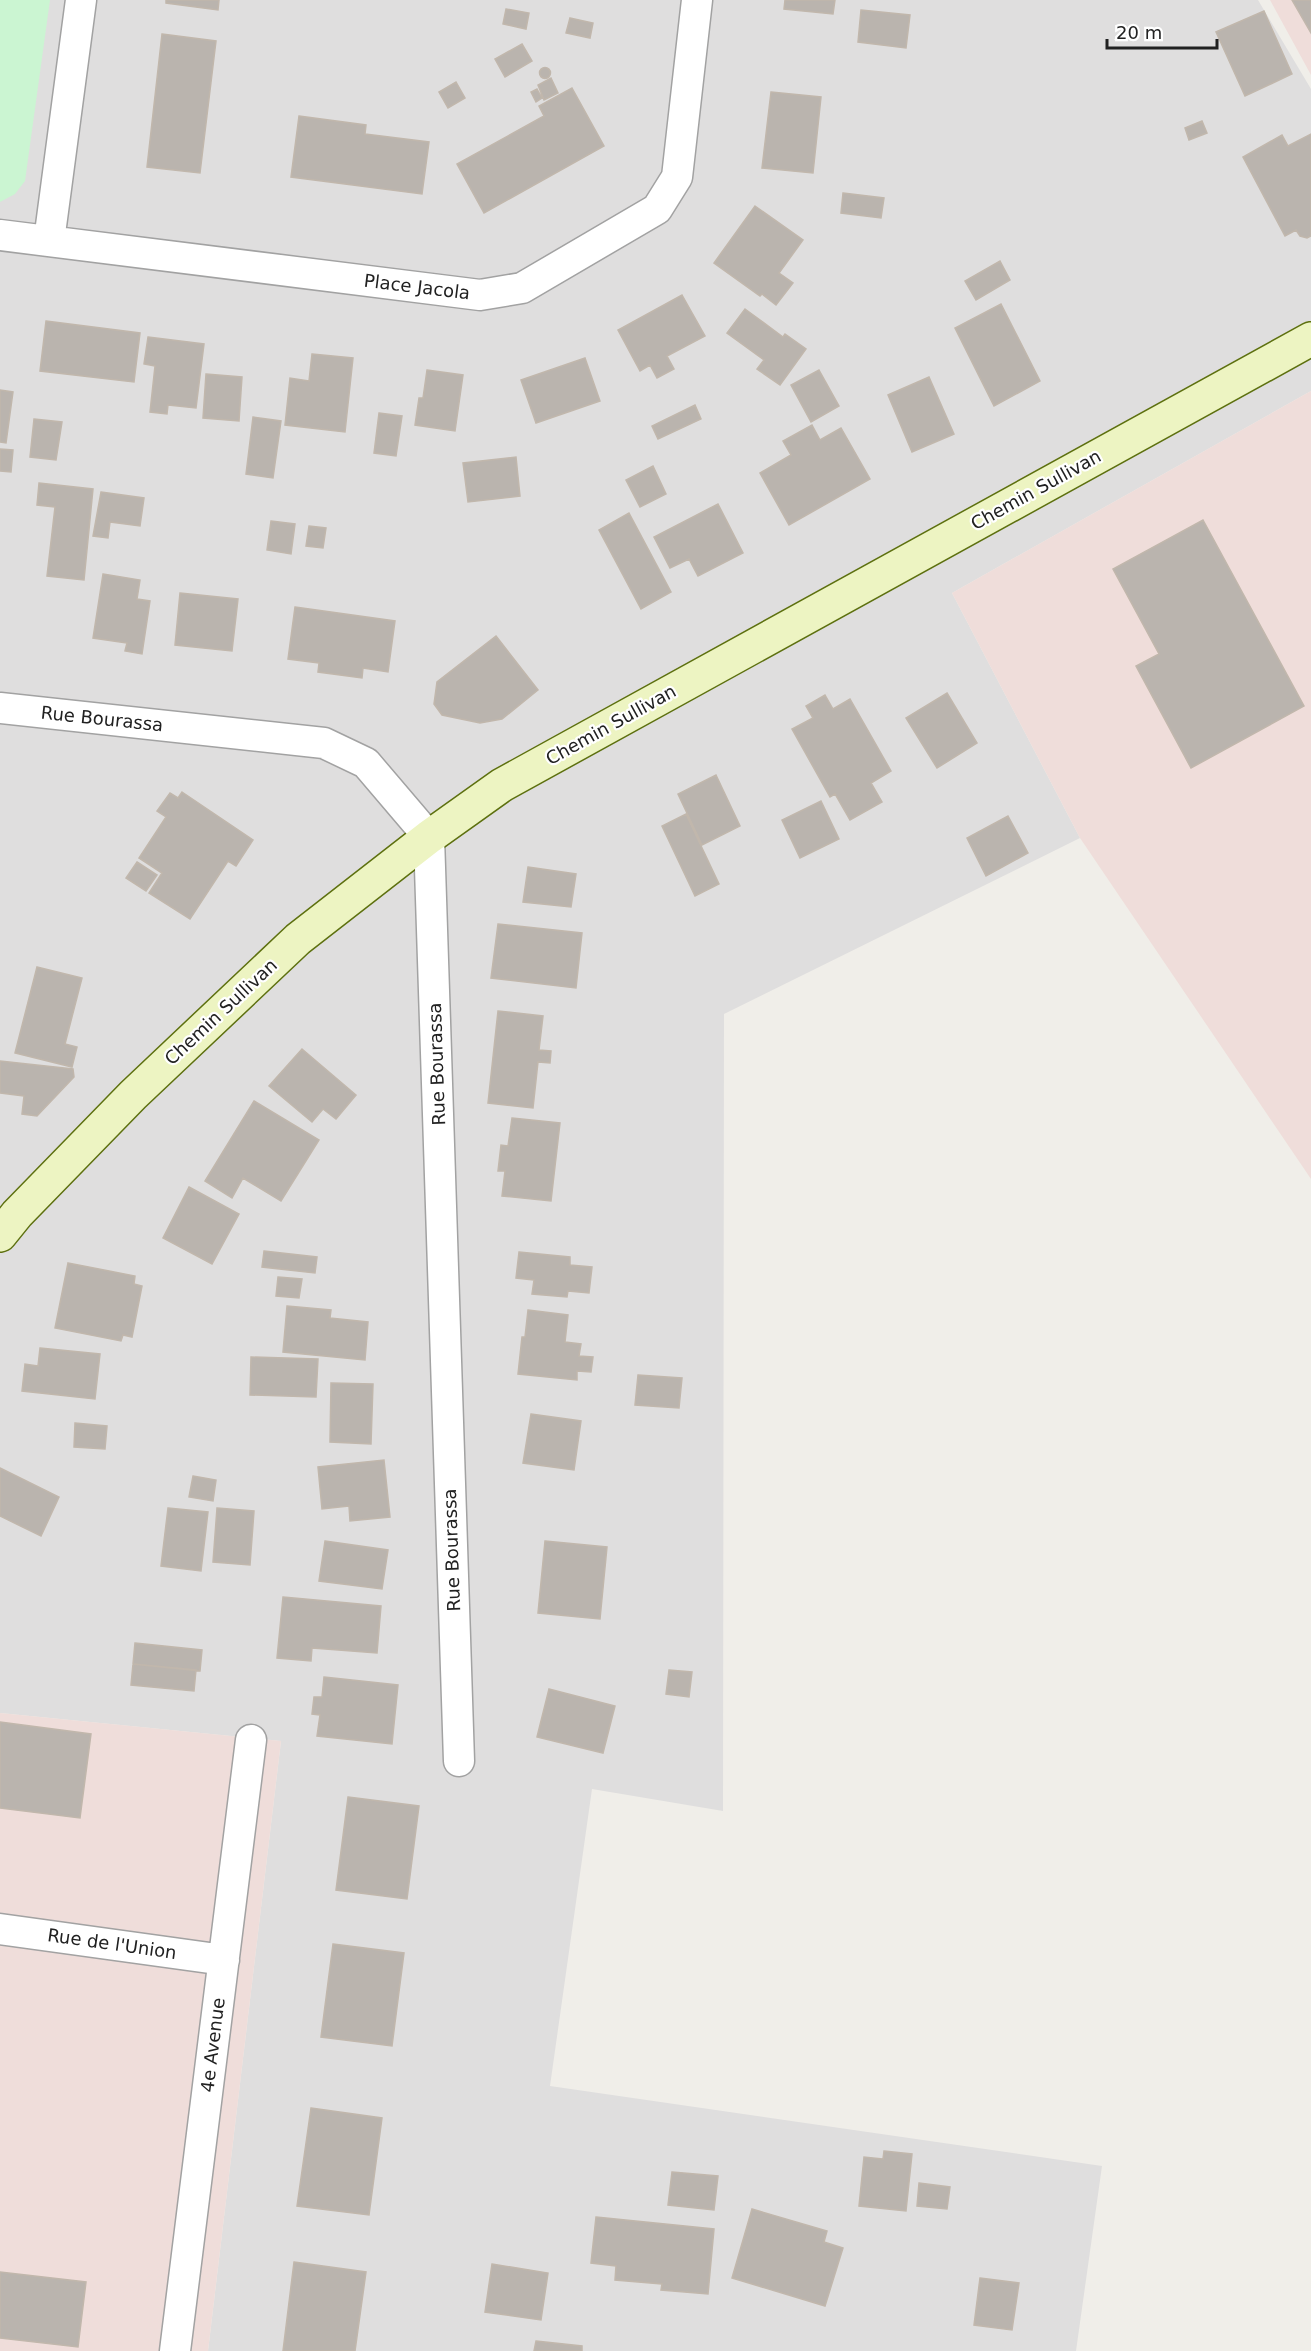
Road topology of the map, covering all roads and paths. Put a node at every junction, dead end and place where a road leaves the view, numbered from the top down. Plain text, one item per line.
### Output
1 (81, 0) edge
2 (697, 0) edge
3 (0, 235) edge
4 (49, 241) junction
5 (1311, 339) edge
6 (0, 708) edge
7 (429, 837) junction
8 (0, 1235) edge
9 (251, 1740) dead end
10 (459, 1761) dead end
11 (0, 1929) edge
12 (224, 1960) junction
13 (175, 2351) edge

1 - 4 street
2 - 4 street, Place Jacola
3 - 4 street, Place Jacola
5 - 7 main road, Chemin Sullivan
6 - 7 street, Rue Bourassa
7 - 8 main road, Chemin Sullivan
7 - 10 street, Rue Bourassa
9 - 12 street, 4e Avenue
11 - 12 street, Rue de l'Union
12 - 13 street, 4e Avenue

